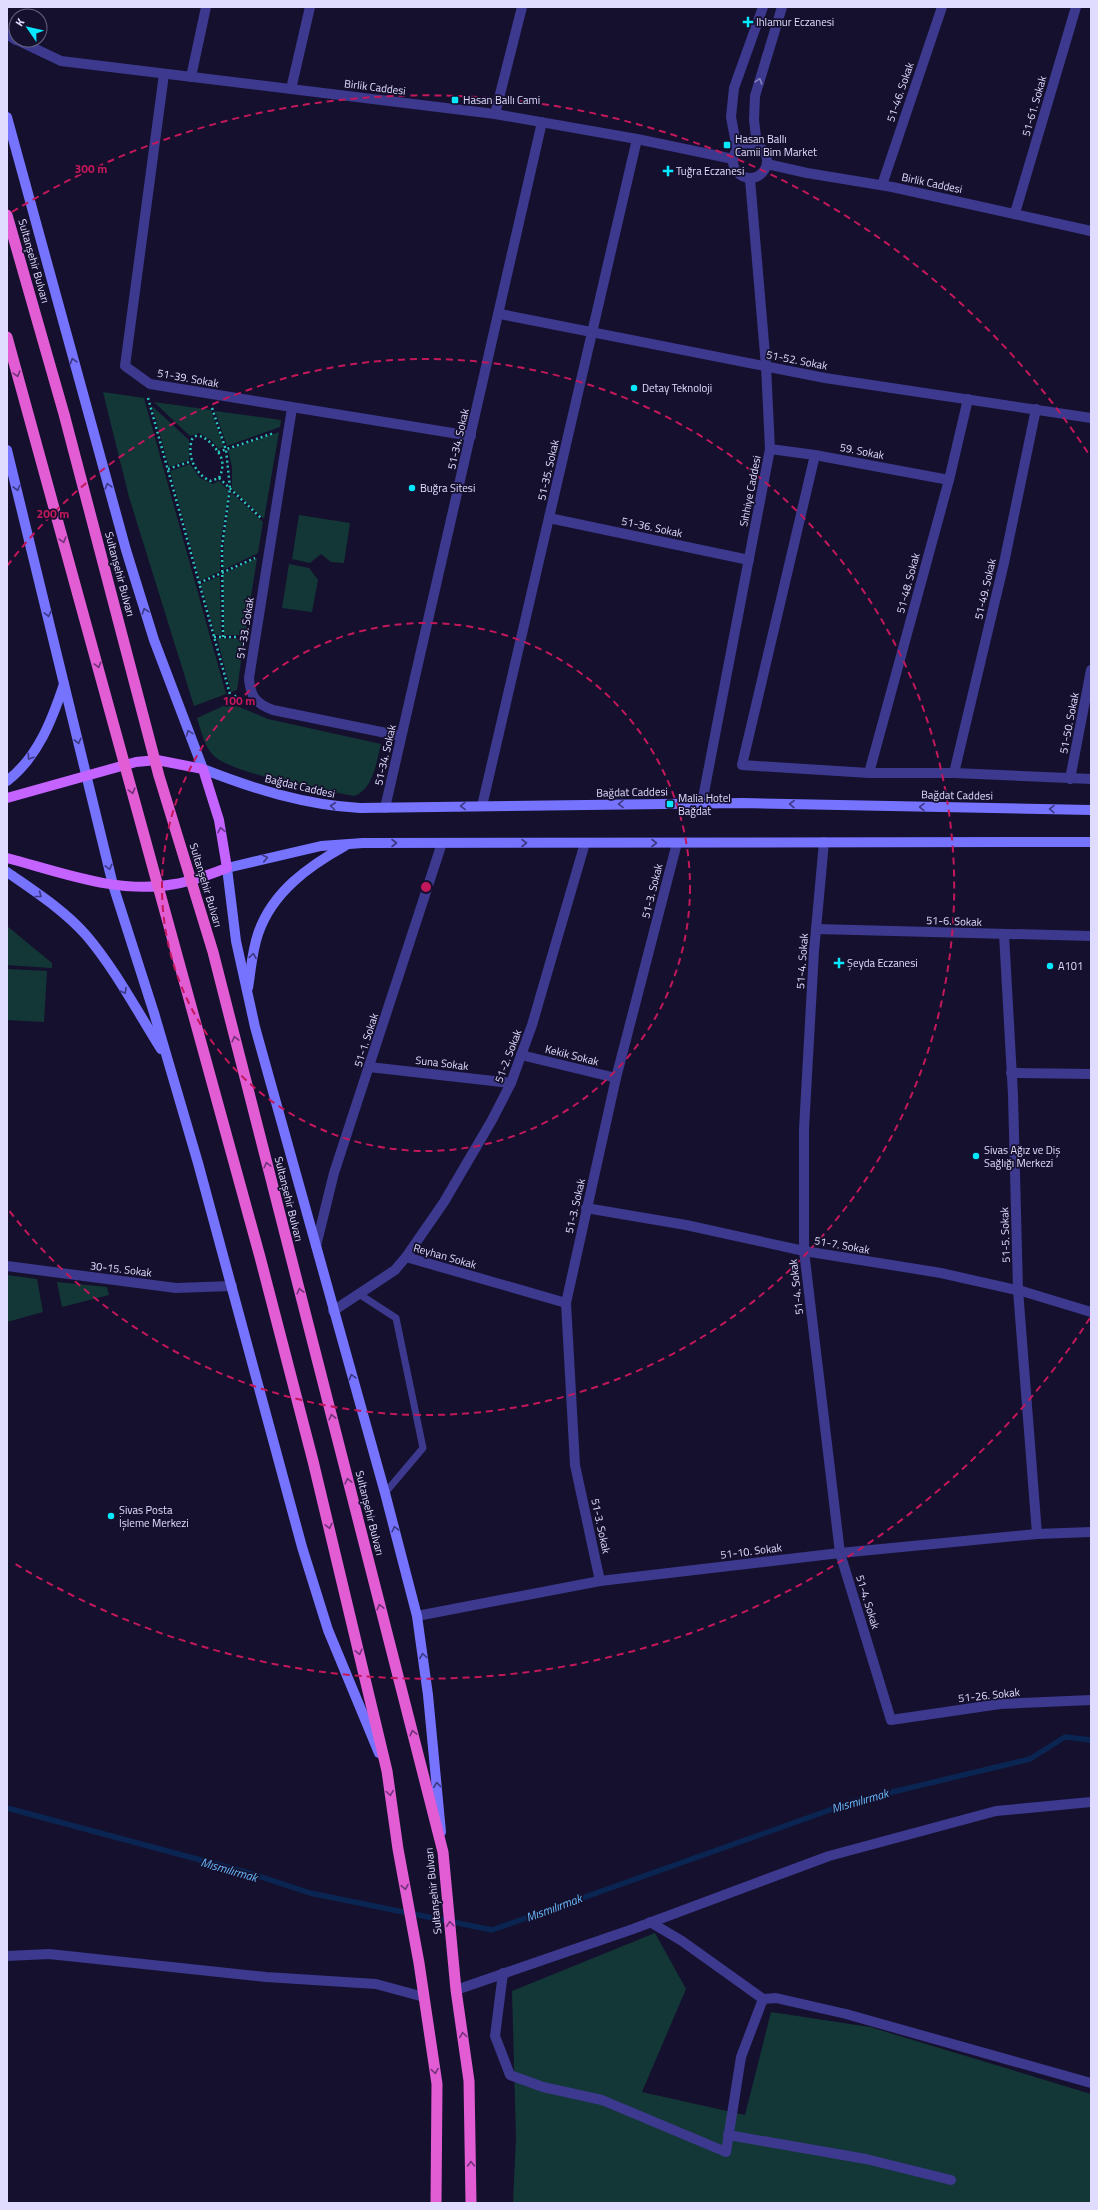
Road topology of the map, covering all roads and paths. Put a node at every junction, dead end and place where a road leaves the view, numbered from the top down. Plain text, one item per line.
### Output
1 (206, 7) edge
2 (310, 7) edge
3 (522, 7) edge
4 (763, 7) edge
5 (782, 7) edge
6 (942, 7) edge
7 (1076, 7) edge
8 (33, 48) edge
9 (164, 74) junction
10 (191, 77) junction
11 (291, 89) junction
12 (495, 114) junction
13 (7, 117) edge
14 (542, 122) junction
15 (637, 139) junction
16 (756, 145) junction
17 (738, 150) junction
18 (733, 159) junction
19 (767, 164) junction
20 (750, 179) junction
21 (882, 184) junction
22 (1015, 213) junction
23 (7, 215) edge
24 (1091, 231) edge
25 (500, 314) junction
26 (592, 332) junction
27 (7, 336) edge
28 (766, 366) junction
29 (155, 399) dead end
30 (968, 399) junction
31 (205, 406) dead end
32 (212, 407) junction
33 (220, 408) dead end
34 (292, 408) junction
35 (1036, 409) junction
36 (1091, 418) edge
37 (289, 427) junction
38 (472, 436) junction
39 (770, 448) junction
40 (7, 450) edge
41 (226, 450) junction
42 (218, 452) junction
43 (815, 455) junction
44 (192, 461) junction
45 (168, 469) junction
46 (219, 478) junction
47 (949, 480) junction
48 (230, 488) junction
49 (549, 518) junction
50 (273, 529) junction
51 (269, 552) junction
52 (749, 560) junction
53 (221, 572) junction
54 (199, 583) junction
55 (214, 636) junction
56 (223, 637) junction
57 (256, 637) junction
58 (1091, 670) edge
59 (64, 684) junction
60 (250, 690) junction
61 (401, 736) junction
62 (203, 769) junction
63 (869, 773) junction
64 (954, 773) junction
65 (87, 775) junction
66 (1070, 779) junction
67 (1091, 779) edge
68 (7, 782) edge
69 (7, 798) edge
70 (702, 803) junction
71 (482, 806) junction
72 (385, 808) junction
73 (1091, 810) edge
74 (824, 842) junction
75 (1091, 842) edge
76 (442, 843) junction
77 (585, 843) junction
78 (677, 843) junction
79 (349, 844) junction
80 (7, 858) edge
81 (227, 868) junction
82 (7, 872) edge
83 (114, 885) junction
84 (816, 929) junction
85 (1004, 934) junction
86 (1091, 936) edge
87 (247, 994) junction
88 (521, 1055) junction
89 (168, 1061) junction
90 (369, 1067) junction
91 (1011, 1073) junction
92 (1091, 1074) edge
93 (616, 1078) junction
94 (511, 1083) junction
95 (586, 1208) junction
96 (316, 1246) junction
97 (804, 1251) junction
98 (406, 1257) junction
99 (7, 1266) edge
100 (232, 1286) junction
101 (1018, 1290) junction
102 (359, 1294) junction
103 (566, 1303) junction
104 (333, 1311) junction
105 (1091, 1312) edge
106 (385, 1492) junction
107 (1091, 1532) edge
108 (1037, 1534) junction
109 (840, 1553) junction
110 (600, 1581) junction
111 (417, 1616) junction
112 (1091, 1700) edge
113 (891, 1720) joint
114 (387, 1771) junction
115 (1091, 1802) edge
116 (443, 1852) junction
117 (650, 1922) junction
118 (7, 1956) edge
119 (503, 1973) junction
120 (456, 1990) junction
121 (424, 1997) junction
122 (762, 1999) junction
123 (1091, 2083) edge
124 (728, 2135) junction
125 (951, 2180) dead end
126 (471, 2187) junction
127 (436, 2203) edge
128 (471, 2203) edge
129 (475, 2203) edge

1 - 10 street
2 - 11 street
3 - 12 street
4 - 17 street
16 -> 5 street
6 - 21 street, 51-46. Sokak
7 - 22 street, 51-61. Sokak
8 - 9 street, Birlik Caddesi
9 - 10 street, Birlik Caddesi
9 - 34 street, 51-39. Sokak
10 - 11 street, Birlik Caddesi
11 - 12 street, Birlik Caddesi
12 - 14 street, Birlik Caddesi
62 -> 13 main road
14 - 15 street, Birlik Caddesi
14 - 25 street, 51-34. Sokak
15 - 18 street, Birlik Caddesi
15 - 26 street, 51-35. Sokak
16 - 17 street
16 - 19 street
17 - 18 street
18 - 20 street
19 - 20 street
19 - 21 street, Birlik Caddesi
20 - 28 street, Sıhhiye Caddesi
21 - 22 street, Birlik Caddesi
22 - 24 street, Birlik Caddesi
116 -> 23 highway, Sultanşehir Bulvarı
25 - 26 street, 51-52. Sokak
25 - 38 street, 51-34. Sokak
26 - 28 street, 51-52. Sokak
26 - 49 street, 51-35. Sokak
27 -> 114 highway
28 - 30 street, 51-52. Sokak
28 - 39 street, Sıhhiye Caddesi
29 - 45 path
30 - 35 street, 51-52. Sokak
30 - 47 street, 51-48. Sokak
31 - 32 path
32 - 33 path
32 - 41 path
34 - 37 street, 51-33. Sokak
34 - 38 street, 51-39. Sokak
35 - 36 street, 51-52. Sokak
35 - 64 street, 51-49. Sokak
37 - 41 path
37 - 50 street, 51-33. Sokak
38 - 61 street, 51-34. Sokak
39 - 43 street, 59. Sokak
39 - 52 street, Sıhhiye Caddesi
40 -> 59 main road
41 - 42 path
41 - 48 path
42 - 44 path
42 - 46 path
43 - 47 street, 59. Sokak
43 - 63 street
44 - 45 path
44 - 46 path
45 - 54 path
46 - 48 path
47 - 63 street, 51-48. Sokak
48 - 50 path
48 - 53 path
49 - 52 street, 51-36. Sokak
49 - 71 street, 51-35. Sokak
50 - 51 street, 51-33. Sokak
51 - 53 path
51 - 57 street, 51-33. Sokak
52 - 70 street, Sıhhiye Caddesi
53 - 54 path
53 - 56 path
54 - 55 path
55 - 56 path
55 - 60 path
56 - 57 path
57 - 60 street, 51-33. Sokak
58 - 66 street, 51-50. Sokak
59 -> 65 main road
59 -> 68 main road
60 - 61 street
61 - 72 street, 51-34. Sokak
62 - 65 main road
72 -> 62 main road, Bağdat Caddesi
81 -> 62 main road
63 - 64 street
64 - 66 street
65 - 69 main road
65 -> 83 main road
66 - 67 street
70 -> 71 main road, Bağdat Caddesi
73 -> 70 main road, Bağdat Caddesi
71 -> 72 main road, Bağdat Caddesi
74 - 75 main road
74 - 78 main road
74 - 84 street, 51-4. Sokak
76 -> 77 main road
79 -> 76 main road
76 - 90 street, 51-1. Sokak
77 -> 78 main road
77 - 88 street, 51-2. Sokak
78 - 93 street, 51-3. Sokak
81 -> 79 main road
87 -> 79 main road
80 - 83 main road
81 - 83 main road
81 - 87 main road
82 -> 89 main road
83 - 89 main road
84 - 85 street, 51-6. Sokak
84 - 97 street, 51-4. Sokak
85 - 86 street, 51-6. Sokak
85 - 91 street, 51-5. Sokak
87 - 96 main road
88 - 93 street, Kekik Sokak
88 - 94 street, 51-2. Sokak
89 - 100 main road
90 - 94 street, Suna Sokak
90 - 96 street, 51-1. Sokak
91 - 92 street
91 - 101 street, 51-5. Sokak
93 - 95 street, 51-3. Sokak
94 - 98 street, 51-2. Sokak
95 - 97 street, 51-7. Sokak
95 - 103 street, 51-3. Sokak
96 - 104 main road
97 - 101 street, 51-7. Sokak
97 - 109 street, 51-4. Sokak
98 - 102 street, Reyhan Sokak
98 - 103 street, Reyhan Sokak
99 - 100 street, 30-15. Sokak
100 - 114 main road
101 - 105 street, 51-7. Sokak
101 - 108 street, 51-5. Sokak
102 - 104 street, Reyhan Sokak
102 - 106 lane
103 - 110 street, 51-3. Sokak
106 -> 104 main road
111 -> 106 main road
107 - 108 street, 51-10. Sokak
108 - 109 street, 51-10. Sokak
109 - 110 street, 51-10. Sokak
109 - 113 street, 51-4. Sokak
110 - 111 street, 51-10. Sokak
116 -> 111 main road
112 - 113 street, 51-26. Sokak
114 -> 121 highway
115 - 117 street
120 -> 116 highway, Sultanşehir Bulvarı
117 - 119 street
117 - 122 street
118 - 121 street
119 - 120 street
119 - 124 street
126 -> 120 highway, Sultanşehir Bulvarı
121 -> 127 highway
122 - 123 street
122 - 124 street
124 - 125 street
126 - 128 highway, Sultanşehir Bulvarı
126 - 129 highway

